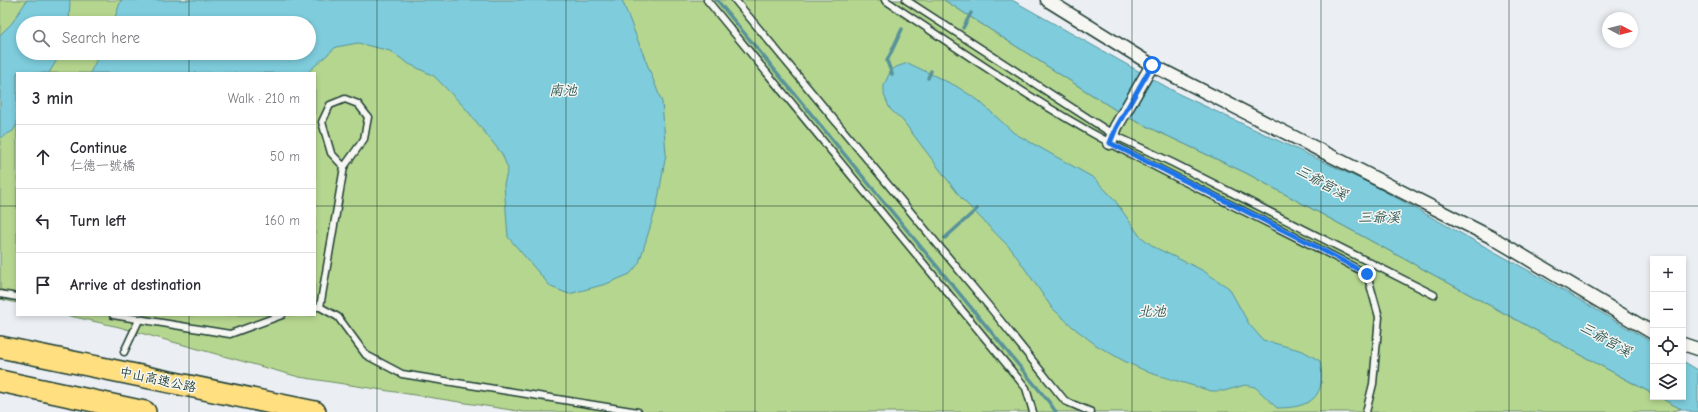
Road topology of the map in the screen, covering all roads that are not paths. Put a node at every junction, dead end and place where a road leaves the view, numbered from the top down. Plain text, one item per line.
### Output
1 (707, 0) edge
2 (735, 0) edge
3 (886, 0) edge
4 (906, 0) edge
5 (1047, 0) edge
6 (1150, 68) junction
7 (1113, 135) junction
8 (344, 167) junction
9 (0, 294) edge
10 (1434, 295) dead end
11 (16, 297) edge
12 (318, 307) edge
13 (118, 316) edge
14 (279, 316) edge
15 (139, 320) junction
16 (1650, 331) edge
17 (1686, 345) edge
18 (0, 347) edge
19 (1698, 349) edge
20 (124, 352) dead end
21 (0, 381) edge
22 (145, 412) edge
23 (315, 412) edge
24 (638, 412) edge
25 (1033, 412) edge
26 (1091, 412) edge
27 (1366, 412) edge

1 - 25 lane
2 - 26 lane
3 - 7 lane
4 - 7 lane
5 - 6 street
6 - 7 street
6 - 16 street
7 - 10 lane
7 - 27 lane
8 - 8 lane
8 - 12 lane
9 - 11 lane
12 - 24 lane
13 - 15 lane
14 - 15 lane
15 - 20 lane
17 - 19 street
18 - 23 highway, 中山高速公路
21 - 22 highway

